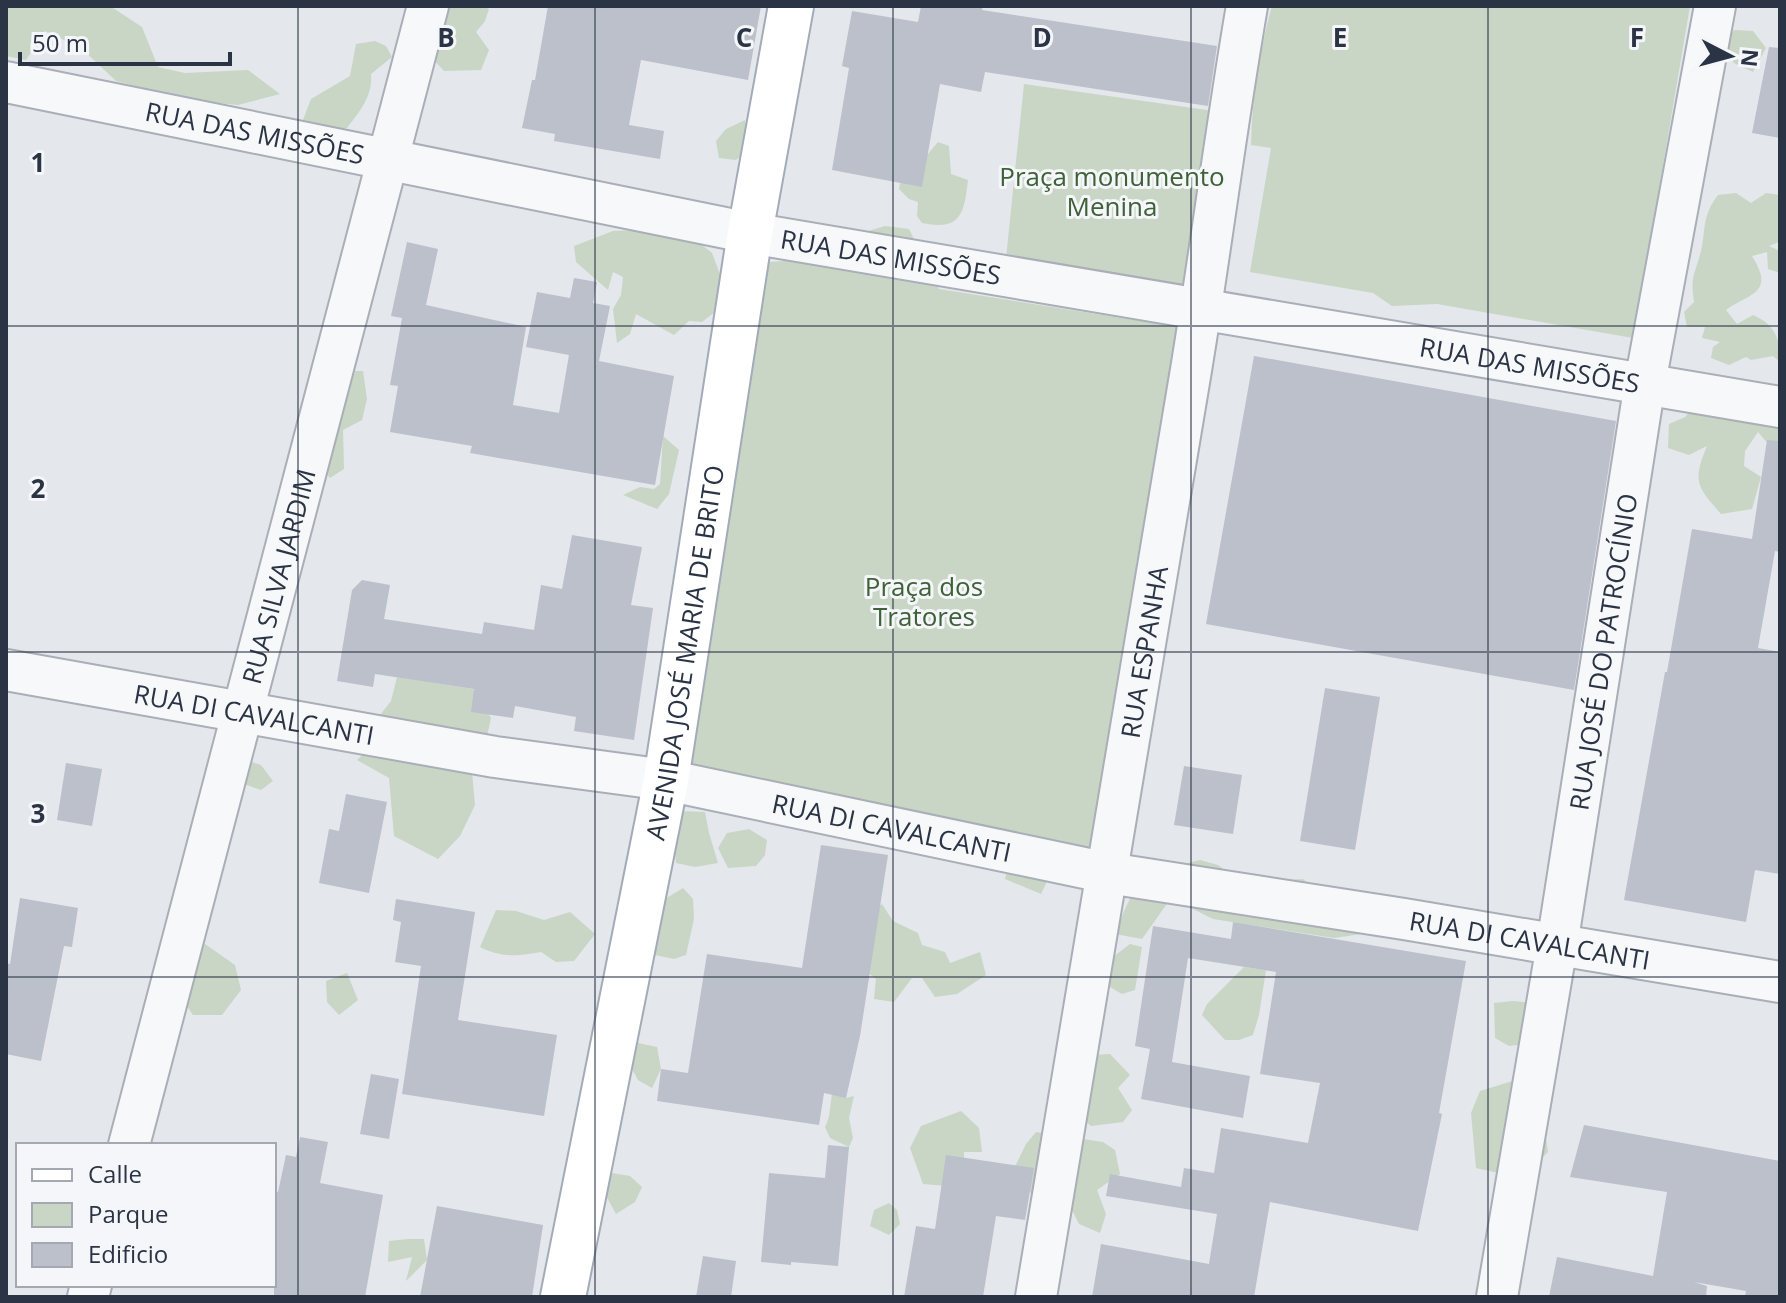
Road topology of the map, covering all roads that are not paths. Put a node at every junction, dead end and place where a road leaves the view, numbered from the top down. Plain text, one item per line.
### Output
1 (428, 6) edge
2 (791, 6) edge
3 (1247, 6) edge
4 (1715, 6) edge
5 (6, 82) edge
6 (386, 159) junction
7 (750, 233) junction
8 (1201, 310) junction
9 (1645, 383) junction
10 (1780, 407) edge
11 (6, 670) edge
12 (244, 713) junction
13 (666, 780) junction
14 (1108, 873) junction
15 (1557, 945) junction
16 (1780, 982) edge
17 (130, 1143) edge
18 (563, 1297) edge
19 (1036, 1297) edge
20 (1497, 1297) edge

1 - 6 street, RUA SILVA JARDIM
2 - 7 main road, AVENIDA JOSÉ MARIA DE BRITO
3 - 8 street, RUA ESPANHA
4 - 9 street, RUA JOSÉ DO PATROCÍNIO
5 - 6 street, RUA DAS MISSÕES
6 - 7 street, RUA DAS MISSÕES
6 - 12 street, RUA SILVA JARDIM
7 - 8 street, RUA DAS MISSÕES
7 - 13 main road, AVENIDA JOSÉ MARIA DE BRITO
8 - 9 street, RUA DAS MISSÕES
8 - 14 street, RUA ESPANHA
9 - 10 street, RUA DAS MISSÕES
9 - 15 street, RUA JOSÉ DO PATROCÍNIO
11 - 12 street, RUA DI CAVALCANTI
12 - 13 street, RUA DI CAVALCANTI
12 - 17 street, RUA SILVA JARDIM
13 - 14 street, RUA DI CAVALCANTI
13 - 18 main road, AVENIDA JOSÉ MARIA DE BRITO
14 - 15 street, RUA DI CAVALCANTI
14 - 19 street, RUA ESPANHA
15 - 16 street, RUA DI CAVALCANTI
15 - 20 street, RUA JOSÉ DO PATROCÍNIO

